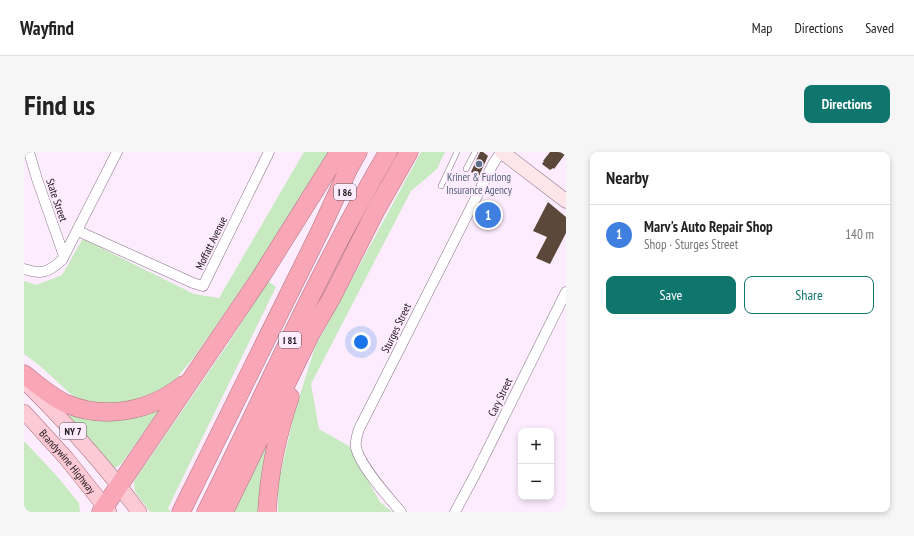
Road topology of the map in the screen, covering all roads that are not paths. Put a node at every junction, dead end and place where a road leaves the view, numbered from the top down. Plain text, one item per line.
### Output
1 (29, 152) edge
2 (117, 152) edge
3 (269, 152) edge
4 (339, 152) edge
5 (358, 152) edge
6 (369, 152) edge
7 (388, 152) edge
8 (409, 152) edge
9 (457, 152) edge
10 (475, 152) edge
11 (501, 152) edge
12 (466, 169) dead end
13 (440, 186) dead end
14 (566, 201) edge
15 (78, 230) junction
16 (320, 231) junction
17 (64, 256) junction
18 (24, 269) edge
19 (566, 292) edge
20 (332, 297) junction
21 (195, 373) junction
22 (24, 374) edge
23 (24, 381) edge
24 (24, 412) edge
25 (119, 485) junction
26 (105, 510) edge
27 (139, 512) edge
28 (181, 512) edge
29 (206, 512) edge
30 (224, 512) edge
31 (267, 512) edge
32 (401, 512) edge
33 (455, 512) edge

1 - 17 street, State Street
2 - 15 street
3 - 15 street, Moffatt Avenue
4 - 21 highway
5 - 16 highway, I 81
6 - 16 highway, I 86
7 - 29 highway, I 81
8 - 20 highway
9 - 13 lane
10 - 12 lane
11 - 14 street
11 - 32 street, Sturges Street
15 - 17 street
16 - 28 highway, I 81
17 - 18 street
19 - 33 street, Cary Street
20 - 30 highway
20 - 31 highway
21 - 22 highway
21 - 25 highway
23 - 25 main road, Brandywine Highway / NY 7
24 - 26 main road, Brandywine Highway / NY 7
25 - 26 highway
25 - 27 main road, Brandywine Highway / NY 7

